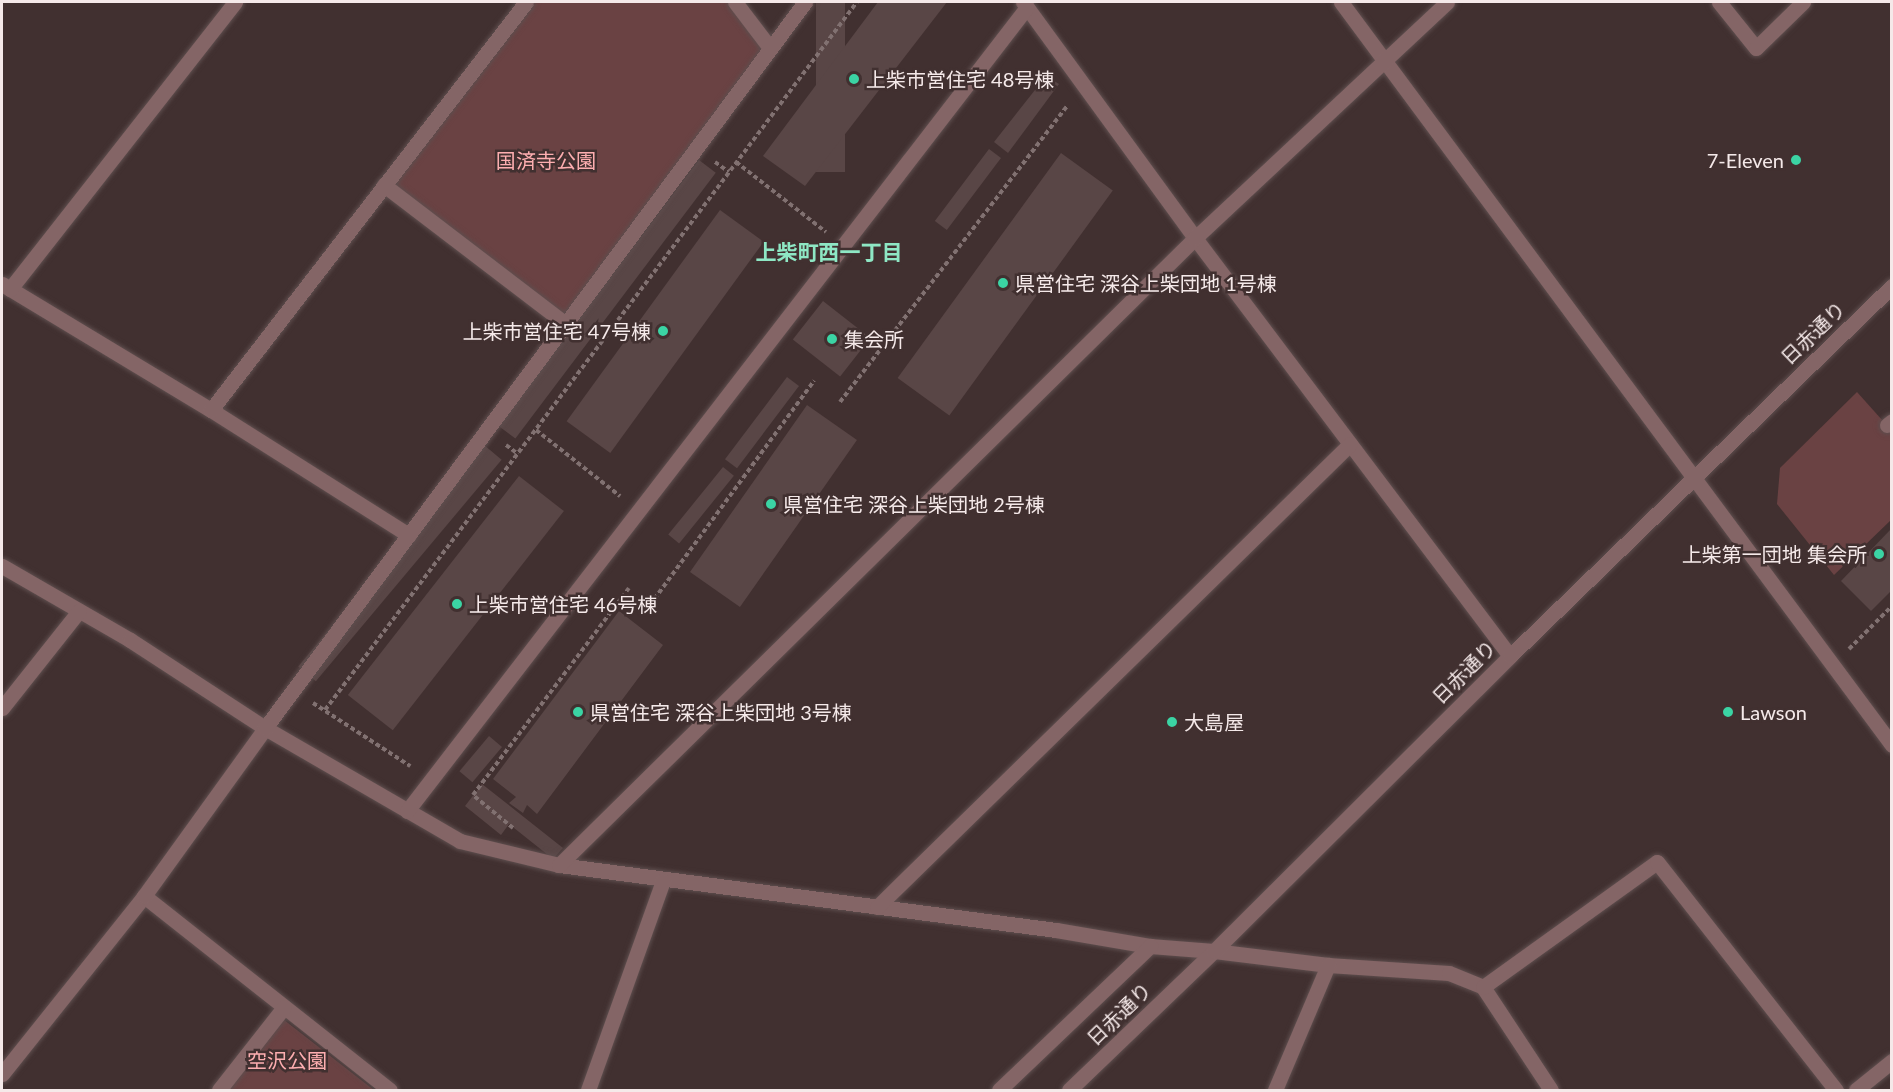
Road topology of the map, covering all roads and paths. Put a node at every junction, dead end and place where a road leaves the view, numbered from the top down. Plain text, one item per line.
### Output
1 (235, 2) edge
2 (526, 2) edge
3 (735, 2) edge
4 (805, 2) edge
5 (857, 2) edge
6 (1341, 2) edge
7 (1447, 2) edge
8 (1719, 2) edge
9 (1803, 2) edge
10 (1025, 4) edge
11 (770, 48) junction
12 (1385, 62) junction
13 (1084, 86) junction
14 (736, 162) junction
15 (384, 185) junction
16 (1195, 238) junction
17 (843, 245) junction
18 (1892, 286) edge
19 (6, 287) edge
20 (566, 324) junction
21 (814, 381) dead end
22 (840, 402) dead end
23 (211, 410) junction
24 (536, 430) junction
25 (1350, 444) junction
26 (1694, 477) junction
27 (638, 510) junction
28 (409, 535) junction
29 (2, 566) edge
30 (629, 588) dead end
31 (650, 605) dead end
32 (1892, 606) edge
33 (79, 611) junction
34 (1510, 656) junction
35 (1832, 667) junction
36 (2, 708) edge
37 (265, 728) junction
38 (1892, 746) edge
39 (431, 780) junction
40 (407, 811) junction
41 (518, 831) dead end
42 (559, 866) junction
43 (663, 881) junction
44 (144, 896) junction
45 (877, 907) junction
46 (1150, 946) junction
47 (1214, 951) junction
48 (1328, 964) junction
49 (1483, 987) junction
50 (284, 1007) junction
51 (1892, 1061) edge
52 (2, 1074) edge
53 (219, 1090) edge
54 (390, 1090) edge
55 (588, 1090) edge
56 (999, 1090) edge
57 (1069, 1090) edge
58 (1275, 1090) edge
59 (1551, 1090) edge
60 (1836, 1090) edge
61 (1856, 1090) edge

1 - 19 street
2 - 15 street
3 - 11 street
4 - 11 street
5 - 14 path
6 - 12 street
7 - 12 street
8 - 9 street
10 - 13 street
10 - 17 street
11 - 20 street
12 - 16 street
12 - 26 street
13 - 16 street
13 - 22 path
14 - 17 path
14 - 24 path
15 - 20 street
15 - 23 street
16 - 25 street
16 - 42 street
17 - 27 street
18 - 26 street, 日赤通り
19 - 23 street
20 - 28 street
21 - 31 path
23 - 28 street
24 - 27 path
24 - 39 path
25 - 34 street
25 - 45 street
26 - 34 street, 日赤通り
26 - 35 street
27 - 39 street
28 - 37 street
29 - 33 street
30 - 41 path
32 - 35 path
33 - 36 street
33 - 37 street
34 - 47 street, 日赤通り
35 - 38 street
37 - 40 street
37 - 44 street
39 - 40 street
40 - 42 street
42 - 43 street
43 - 45 street
43 - 55 street
44 - 50 street
44 - 52 street
45 - 46 street
46 - 47 street
46 - 56 street
47 - 48 street
47 - 57 street, 日赤通り
48 - 49 street
48 - 58 street
49 - 59 street
49 - 60 street
50 - 53 street
50 - 54 street
51 - 61 street

